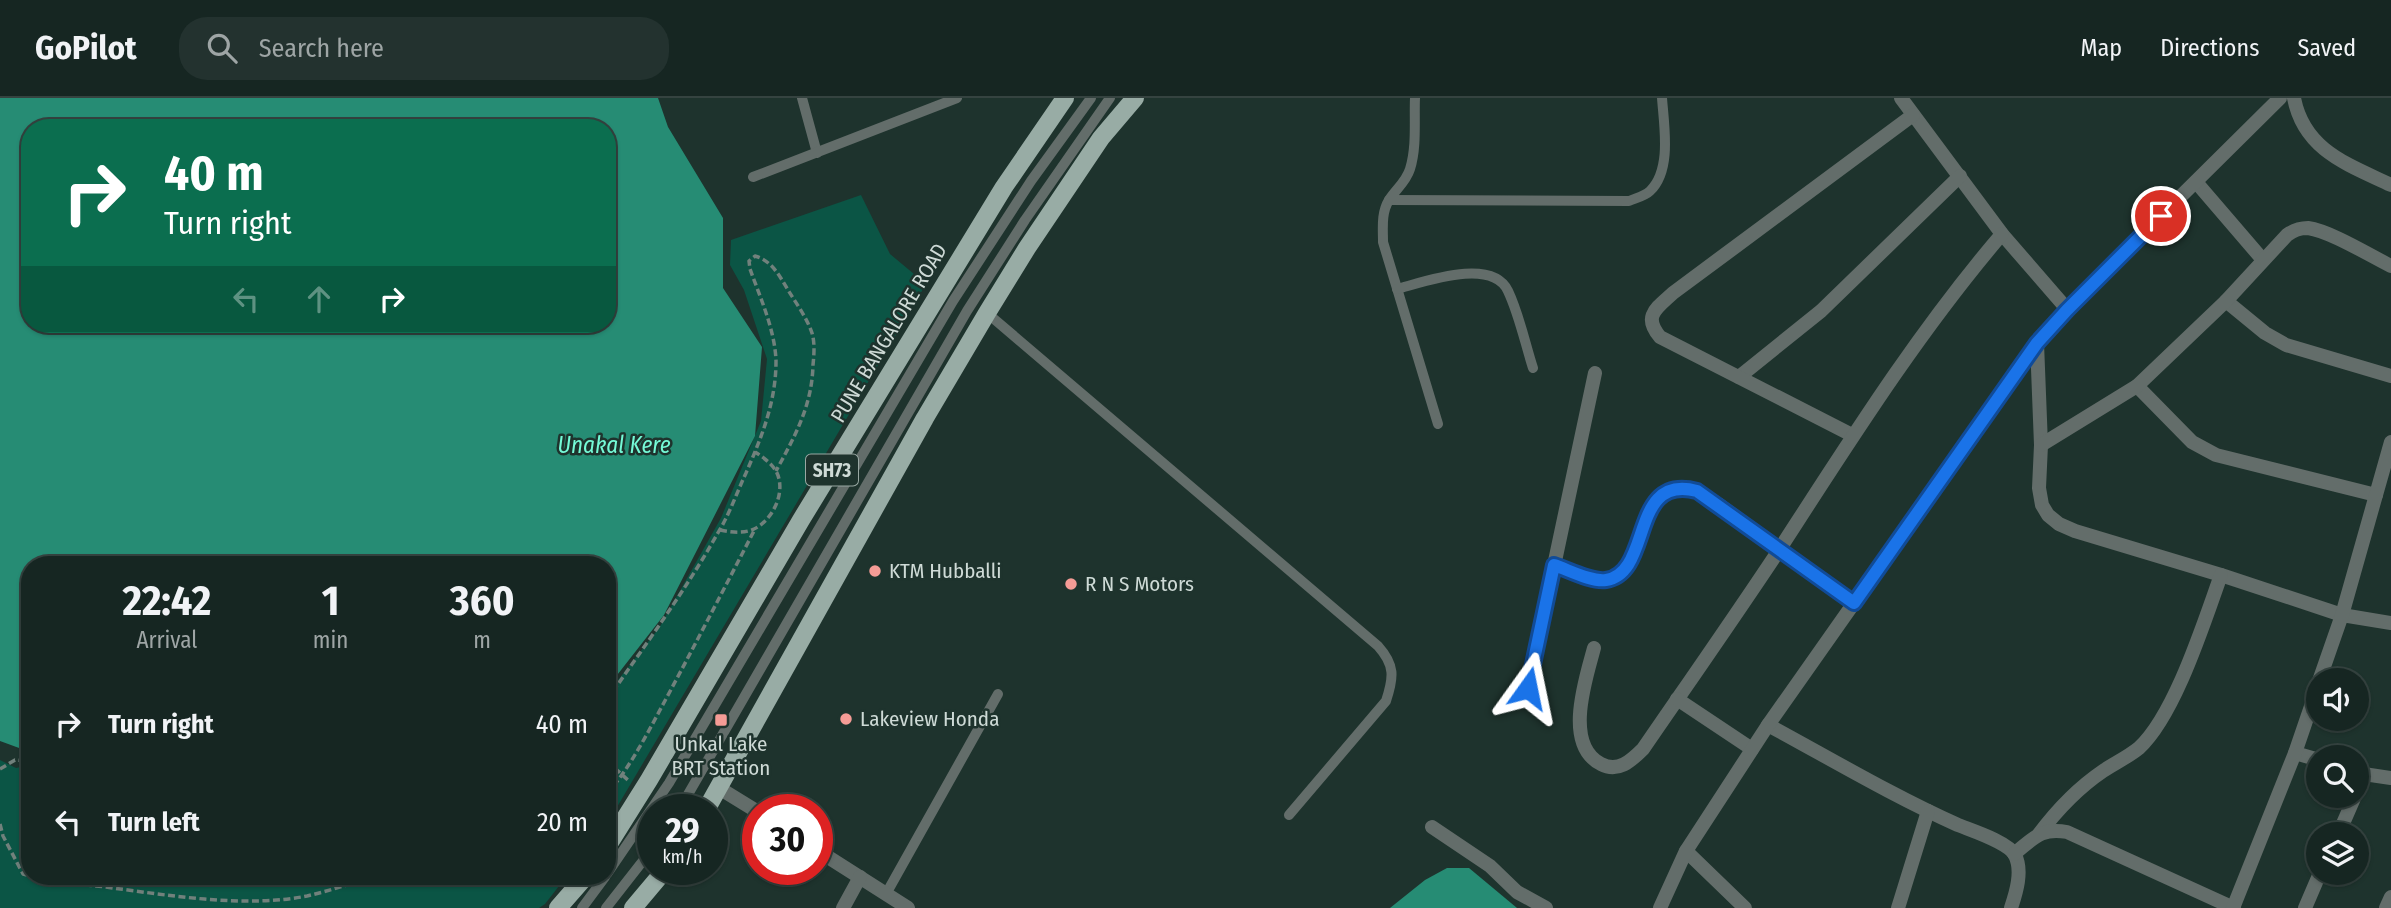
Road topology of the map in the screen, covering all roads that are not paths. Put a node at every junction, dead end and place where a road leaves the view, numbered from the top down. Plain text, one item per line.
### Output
1 (802, 98) edge
2 (957, 98) edge
3 (1065, 98) edge
4 (1091, 98) edge
5 (1110, 98) edge
6 (1135, 98) edge
7 (1415, 98) edge
8 (1662, 98) edge
9 (1901, 98) edge
10 (2280, 98) edge
11 (2294, 98) edge
12 (1913, 115) junction
13 (817, 153) junction
14 (1960, 176) junction
15 (753, 177) dead end
16 (2196, 182) junction
17 (2391, 185) edge
18 (1389, 200) junction
19 (2002, 234) junction
20 (2263, 260) junction
21 (2391, 266) edge
22 (1398, 289) junction
23 (2225, 301) junction
24 (2067, 310) junction
25 (987, 313) junction
26 (2037, 343) junction
27 (1533, 368) dead end
28 (1595, 373) dead end
29 (2391, 376) edge
30 (1739, 377) junction
31 (2137, 386) junction
32 (1438, 424) dead end
33 (1852, 435) junction
34 (2391, 442) edge
35 (2041, 445) junction
36 (2376, 495) junction
37 (1779, 549) junction
38 (1554, 565) junction
39 (2221, 575) junction
40 (1854, 603) junction
41 (2342, 615) junction
42 (2391, 623) edge
43 (1594, 648) dead end
44 (2324, 668) edge
45 (1528, 688) dead end
46 (998, 694) dead end
47 (1677, 699) junction
48 (2306, 720) edge
49 (1768, 725) junction
50 (1752, 749) junction
51 (2295, 752) junction
52 (2306, 756) edge
53 (2369, 775) edge
54 (2391, 778) edge
55 (719, 788) junction
56 (688, 794) edge
57 (715, 794) edge
58 (742, 802) edge
59 (1928, 811) junction
60 (1289, 815) dead end
61 (1432, 827) dead end
62 (616, 832) edge
63 (2039, 834) junction
64 (1686, 851) junction
65 (2014, 855) junction
66 (833, 860) edge
67 (616, 861) edge
68 (637, 868) edge
69 (860, 877) junction
70 (578, 885) edge
71 (599, 885) edge
72 (652, 885) edge
73 (2315, 885) edge
74 (886, 894) junction
75 (2391, 897) edge
76 (558, 908) edge
77 (582, 908) edge
78 (606, 908) edge
79 (633, 908) edge
80 (843, 908) edge
81 (908, 908) edge
82 (1546, 908) edge
83 (1660, 908) edge
84 (1745, 908) edge
85 (1898, 908) edge
86 (2011, 908) edge
87 (2233, 908) edge
88 (2305, 908) edge
89 (2386, 908) edge

1 - 13 lane
2 - 13 lane
3 - 62 main road, PUNE BANGALORE ROAD / SH73
4 - 67 lane
5 - 56 lane
6 - 25 main road, SH73
7 - 18 lane
8 - 18 lane
9 - 12 street
10 - 16 street
11 - 17 street
12 - 14 street
12 - 30 street
13 - 15 lane
14 - 19 street
14 - 30 street
16 - 20 street
16 - 24 street
18 - 22 lane
19 - 24 street
19 - 33 street
20 - 21 street
20 - 23 street
22 - 27 lane
22 - 32 lane
23 - 29 street
23 - 31 street
24 - 26 street
25 - 55 main road, SH73
25 - 60 lane
26 - 35 street
26 - 40 street
28 - 38 street
30 - 33 street
31 - 35 street
31 - 36 street
33 - 37 street
34 - 36 street
35 - 39 street
36 - 41 street
37 - 38 street
37 - 40 street
37 - 47 street
38 - 45 street
39 - 41 street
39 - 63 street
40 - 49 street
41 - 42 street
41 - 44 street
43 - 47 street
46 - 74 lane
47 - 50 street
48 - 51 street
49 - 50 street
49 - 59 street
50 - 64 street
51 - 52 street
51 - 87 street
53 - 54 street
55 - 57 main road, SH73
55 - 58 street
59 - 65 street
59 - 85 street
61 - 82 street
63 - 65 street
63 - 87 street
64 - 83 street
64 - 84 street
65 - 86 street
66 - 69 street
68 - 78 lane
69 - 74 street
69 - 80 street
70 - 76 main road
71 - 77 lane
72 - 79 main road
73 - 88 street
74 - 81 street
75 - 89 street

